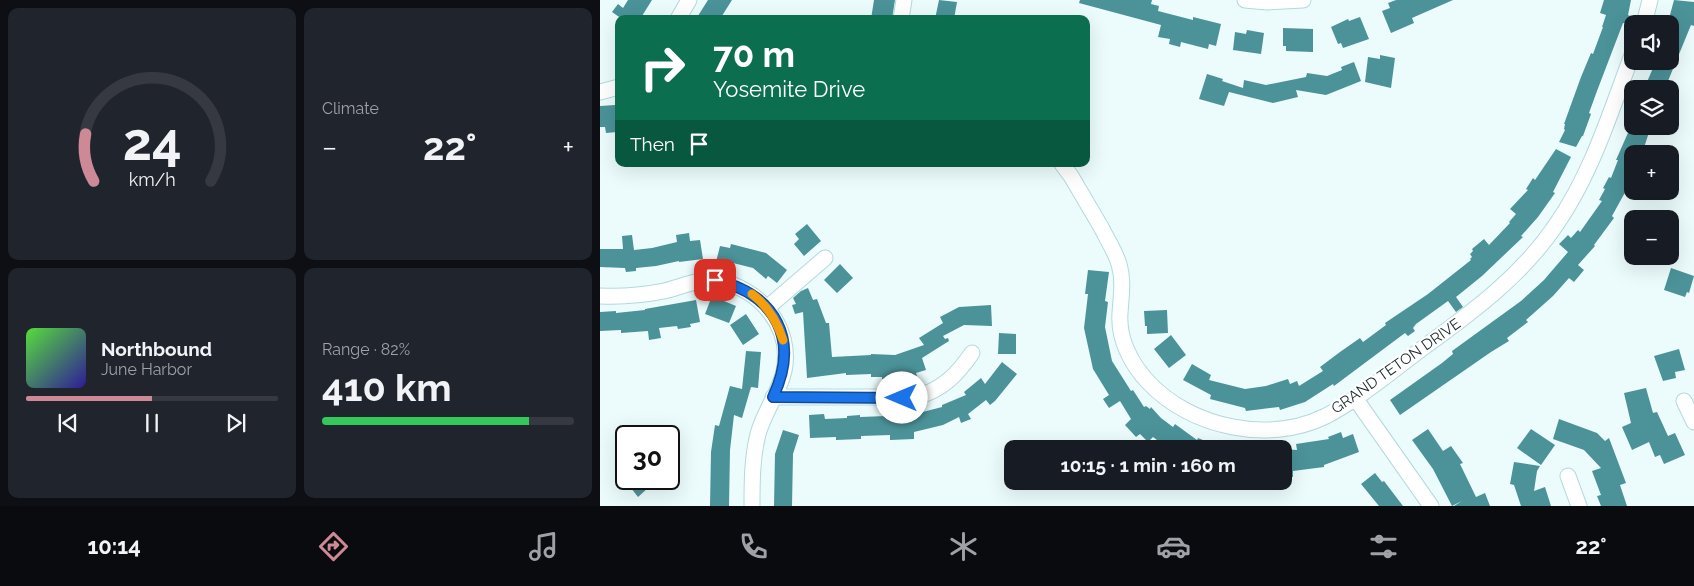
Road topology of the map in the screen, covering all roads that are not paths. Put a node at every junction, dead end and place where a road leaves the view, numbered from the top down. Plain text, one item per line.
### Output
1 (688, 0) edge
2 (904, 0) edge
3 (1245, 0) edge
4 (1303, 0) edge
5 (1650, 0) edge
6 (680, 15) edge
7 (902, 15) edge
8 (1646, 15) edge
9 (1626, 70) edge
10 (615, 88) edge
11 (600, 92) edge
12 (1064, 167) edge
13 (825, 258) dead end
14 (600, 296) edge
15 (767, 308) junction
16 (972, 352) dead end
17 (773, 397) junction
18 (1355, 398) junction
19 (1684, 401) dead end
20 (1694, 422) edge
21 (1568, 476) dead end
22 (752, 506) edge
23 (1431, 506) edge
24 (1578, 506) edge

1 - 6 street
2 - 7 street
3 - 4 street
5 - 8 street
9 - 18 street, GRAND TETON DRIVE
10 - 11 street
12 - 18 street, GRAND TETON DRIVE
13 - 15 street
14 - 15 street
15 - 17 street
16 - 17 street
17 - 22 street
18 - 23 street
19 - 20 street
21 - 24 street

